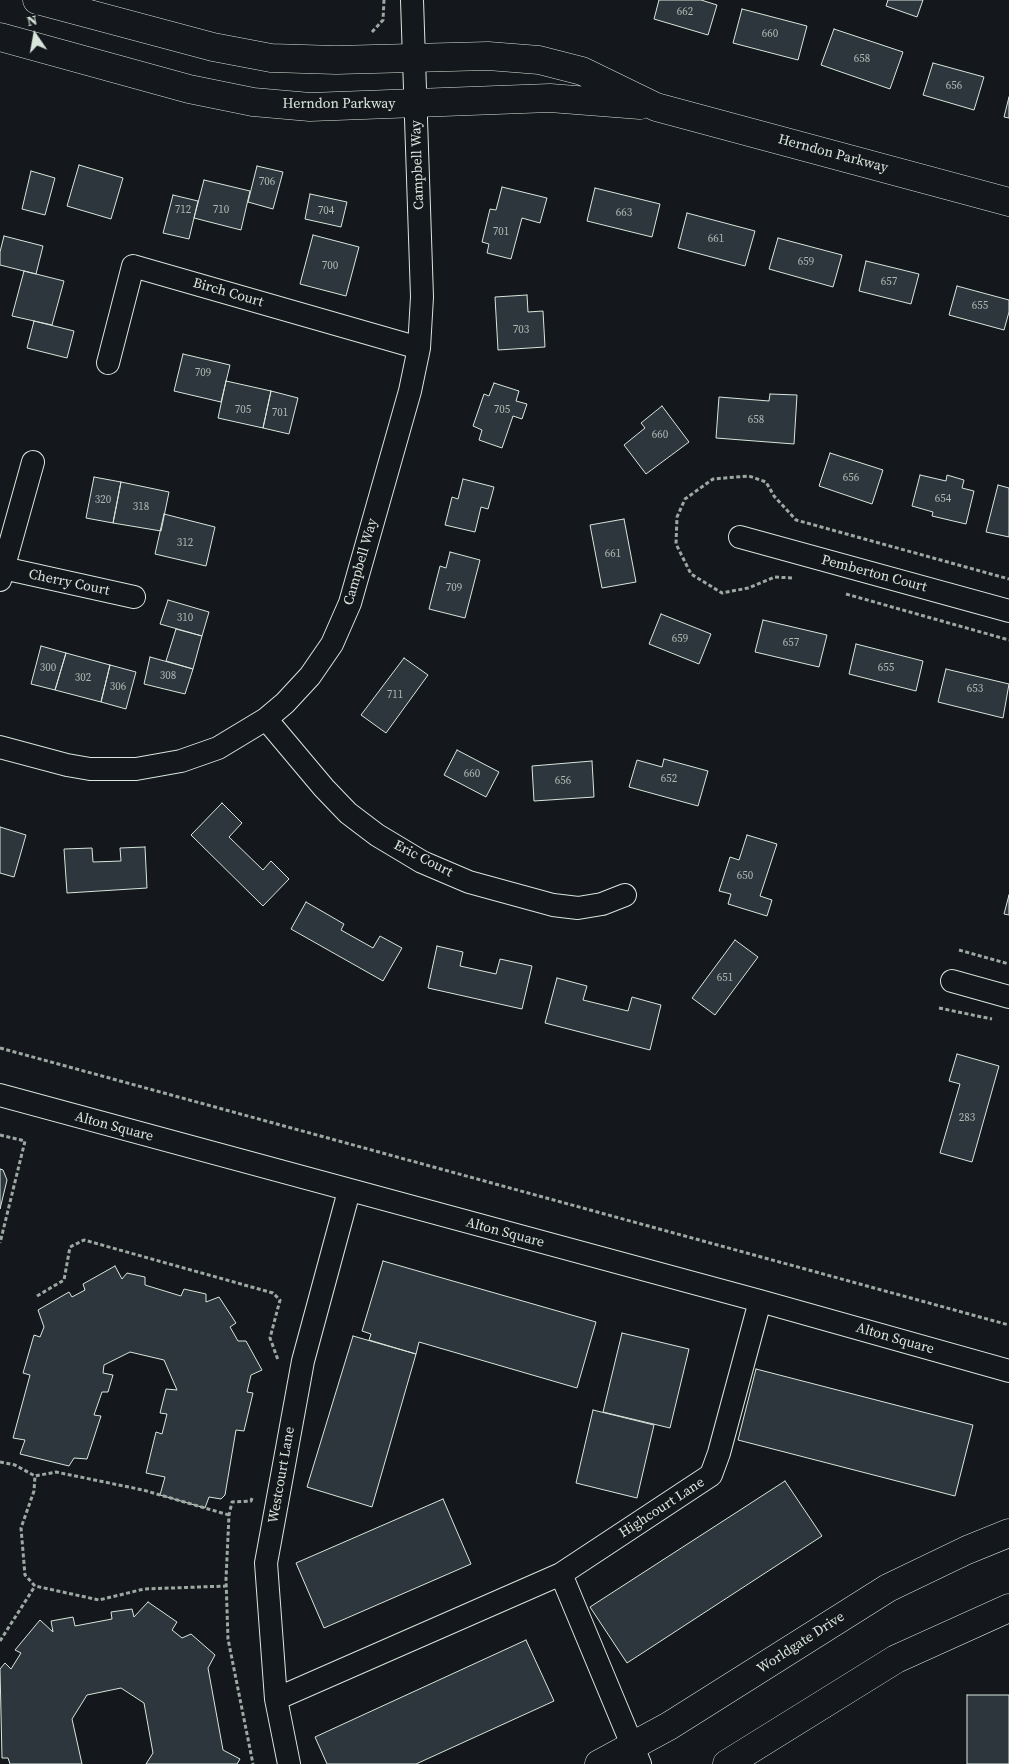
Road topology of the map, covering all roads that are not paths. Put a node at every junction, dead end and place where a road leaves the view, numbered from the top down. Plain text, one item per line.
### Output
1 (38, 0) edge
2 (412, 0) edge
3 (0, 37) edge
4 (415, 58) junction
5 (416, 103) junction
6 (656, 106) junction
7 (1009, 202) edge
8 (419, 348) junction
9 (108, 363) dead end
10 (33, 462) dead end
11 (740, 537) dead end
12 (2, 574) edge
13 (134, 597) dead end
14 (1009, 611) edge
15 (266, 720) junction
16 (0, 747) edge
17 (625, 894) dead end
18 (952, 981) dead end
19 (1009, 996) edge
20 (0, 1095) edge
21 (349, 1191) junction
22 (760, 1301) junction
23 (1009, 1371) edge
24 (1009, 1533) edge
25 (561, 1574) junction
26 (1009, 1608) edge
27 (276, 1700) junction
28 (636, 1756) edge
29 (288, 1764) edge
30 (598, 1764) edge
31 (727, 1764) edge

1 - 4 main road, Herndon Parkway
2 - 4 street, Campbell Way
3 - 5 main road, Herndon Parkway
4 - 5 street, Campbell Way
4 - 6 main road, Herndon Parkway
5 - 6 main road, Herndon Parkway
5 - 8 street, Campbell Way
6 - 7 main road, Herndon Parkway
8 - 9 street, Birch Court
8 - 15 street, Campbell Way
10 - 12 street, Cherry Court
11 - 14 street, Pemberton Court
12 - 13 street, Cherry Court
15 - 16 street, Campbell Way
15 - 17 street, Eric Court
18 - 19 street
20 - 21 street, Alton Square
21 - 22 street, Alton Square
21 - 27 street, Westcourt Lane
22 - 23 street, Alton Square
22 - 25 street, Highcourt Lane
24 - 28 main road, Worldgate Drive
25 - 27 street, Highcourt Lane
25 - 28 street
26 - 31 main road
27 - 29 street, Westcourt Lane
28 - 30 main road, Worldgate Drive

